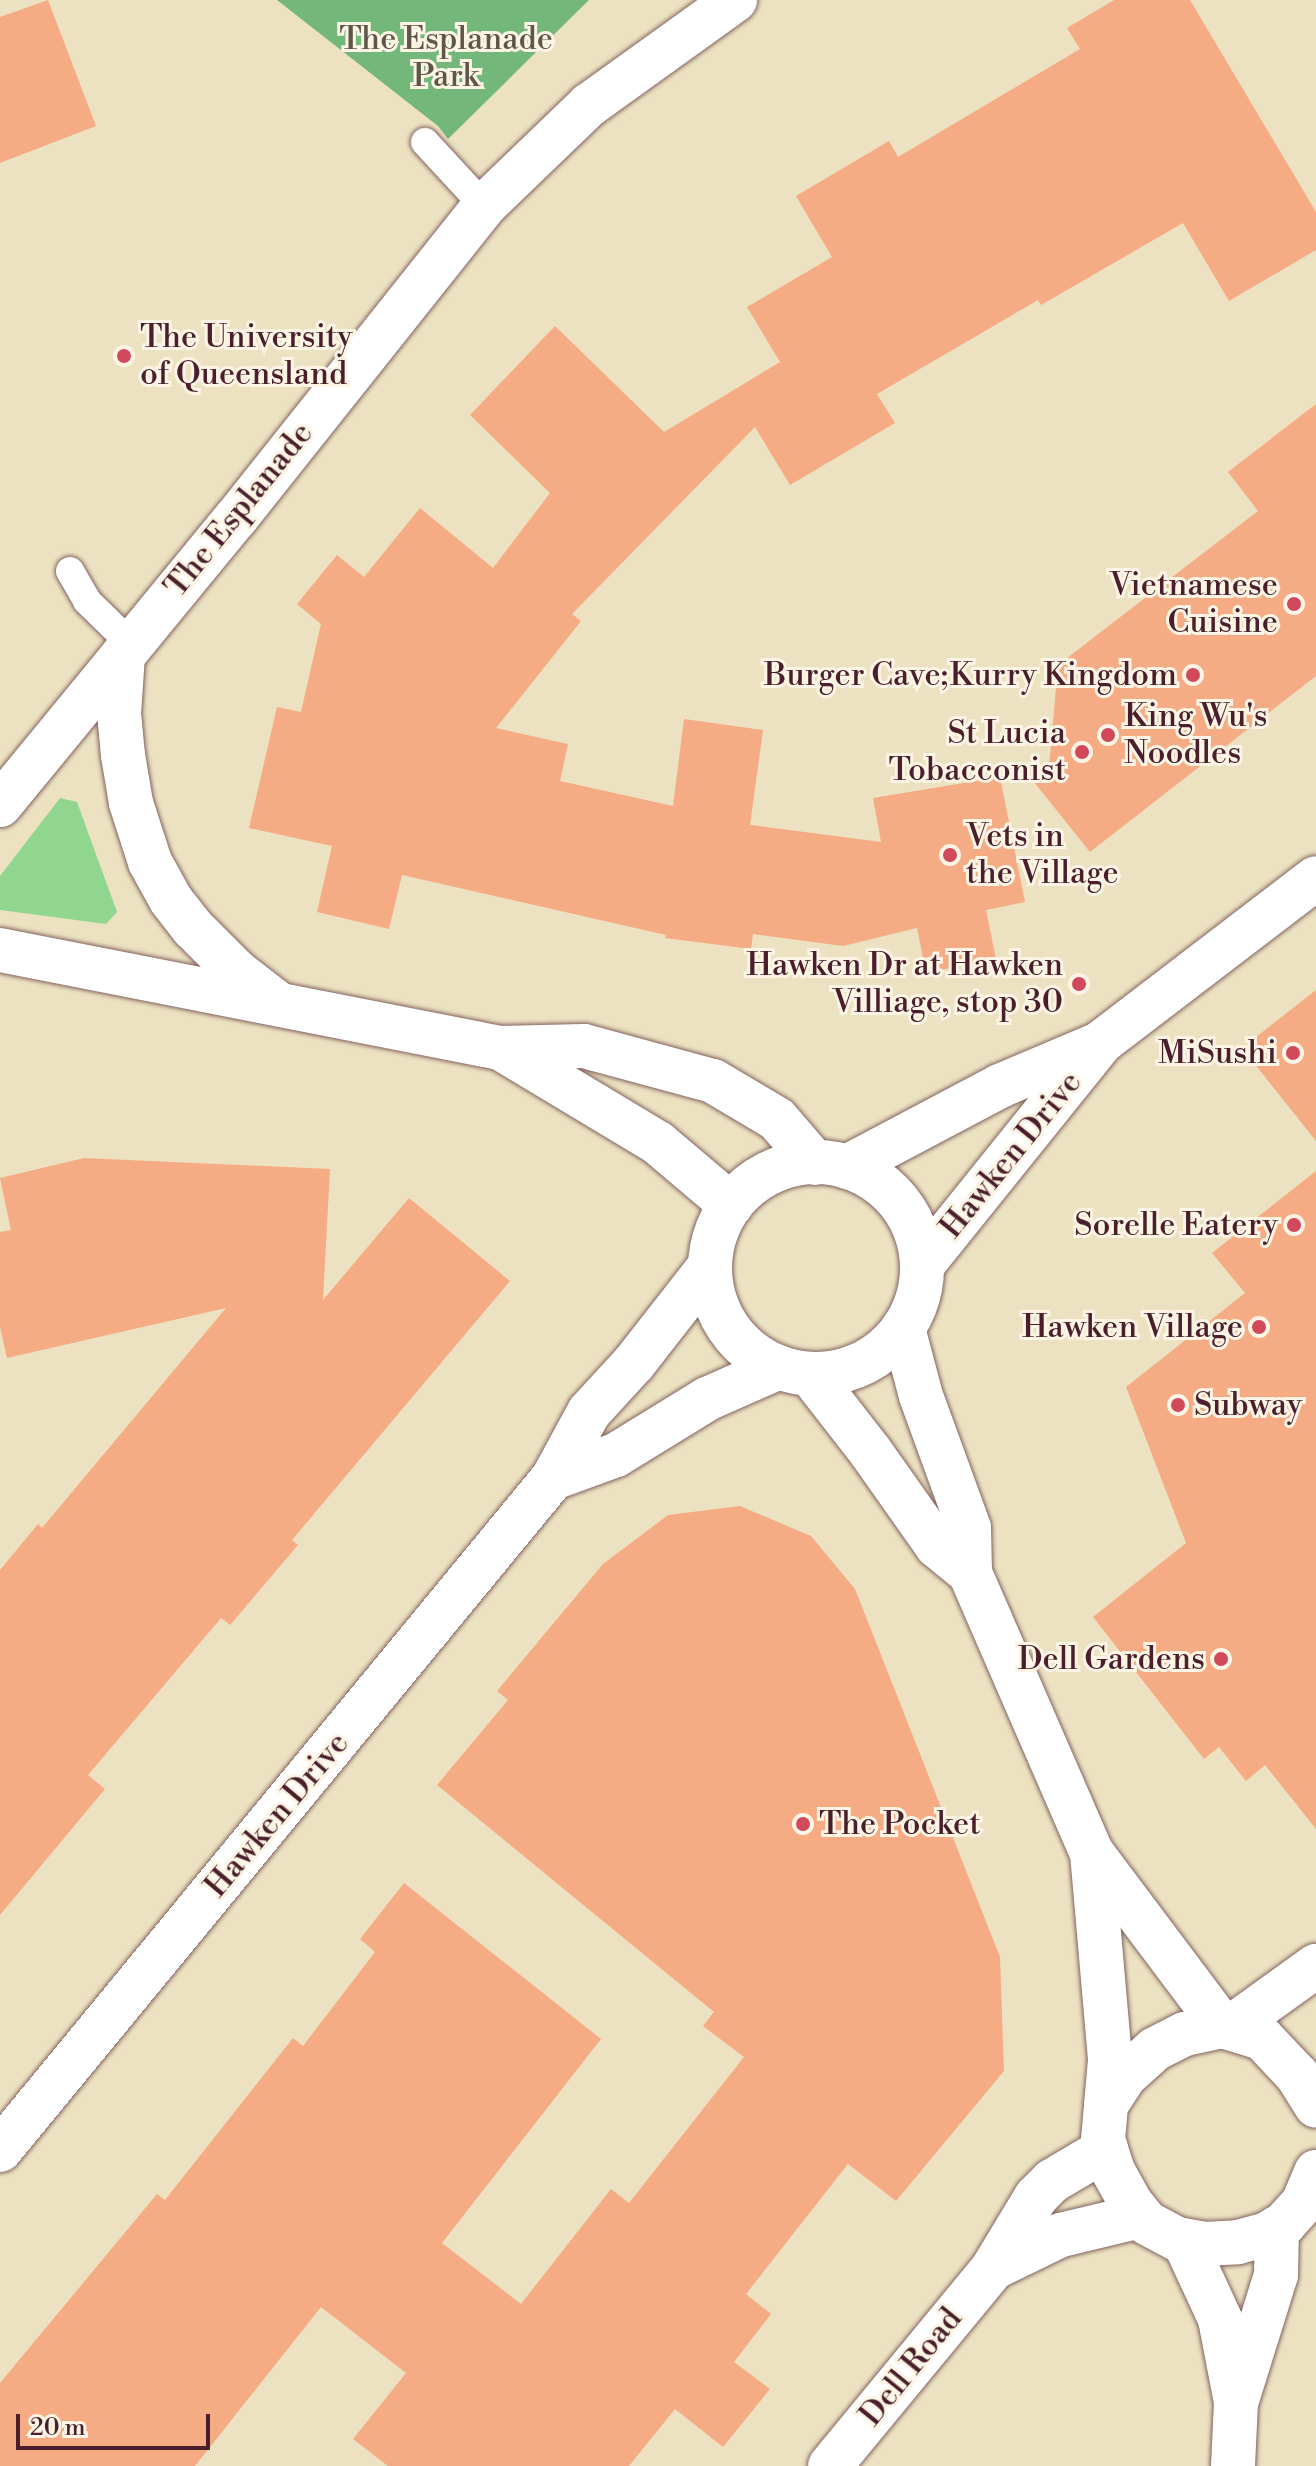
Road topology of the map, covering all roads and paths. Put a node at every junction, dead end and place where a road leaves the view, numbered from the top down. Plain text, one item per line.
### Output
1 (735, 0) edge
2 (425, 142) dead end
3 (484, 206) junction
4 (70, 571) dead end
5 (127, 649) junction
6 (0, 805) edge
7 (1316, 878) edge
8 (0, 950) edge
9 (280, 1006) junction
10 (1099, 1044) junction
11 (500, 1048) junction
12 (831, 1165) junction
13 (731, 1205) junction
14 (923, 1264) junction
15 (709, 1267) junction
16 (903, 1328) junction
17 (794, 1371) junction
18 (553, 1478) junction
19 (970, 1573) junction
20 (1092, 1853) junction
21 (1316, 1966) edge
22 (1227, 2027) junction
23 (1314, 2090) edge
24 (1106, 2105) junction
25 (1106, 2149) junction
26 (0, 2150) edge
27 (1316, 2172) edge
28 (1140, 2216) junction
29 (1293, 2232) edge
30 (1184, 2241) junction
31 (993, 2268) junction
32 (1236, 2402) junction
33 (830, 2466) edge
34 (1233, 2466) edge

1 - 3 street, The Esplanade
2 - 3 lane
3 - 5 street, The Esplanade
4 - 5 lane
5 - 6 street, The Esplanade
5 - 9 street
7 - 10 street, Hawken Drive
8 - 9 street
9 - 11 street
10 - 12 street, Hawken Drive
10 - 14 street, Hawken Drive
11 - 12 street
11 - 13 street
12 - 13 street, Hawken Drive
12 - 14 street, Hawken Drive
13 - 15 street, Hawken Drive
14 - 16 street, Hawken Drive
15 - 17 street, Hawken Drive
15 - 18 street, Hawken Drive
16 - 17 street, Hawken Drive
16 - 19 street
17 - 18 street, Hawken Drive
17 - 19 street
18 - 26 street, Hawken Drive
19 - 20 street
20 - 22 street
20 - 24 street
21 - 22 street
22 - 23 street
22 - 24 street
24 - 25 street
25 - 28 street
25 - 31 street, Dell Road
27 - 29 street
28 - 30 street
28 - 31 street, Dell Road
29 - 30 street
29 - 32 street
30 - 32 street
31 - 33 street, Dell Road
32 - 34 street

